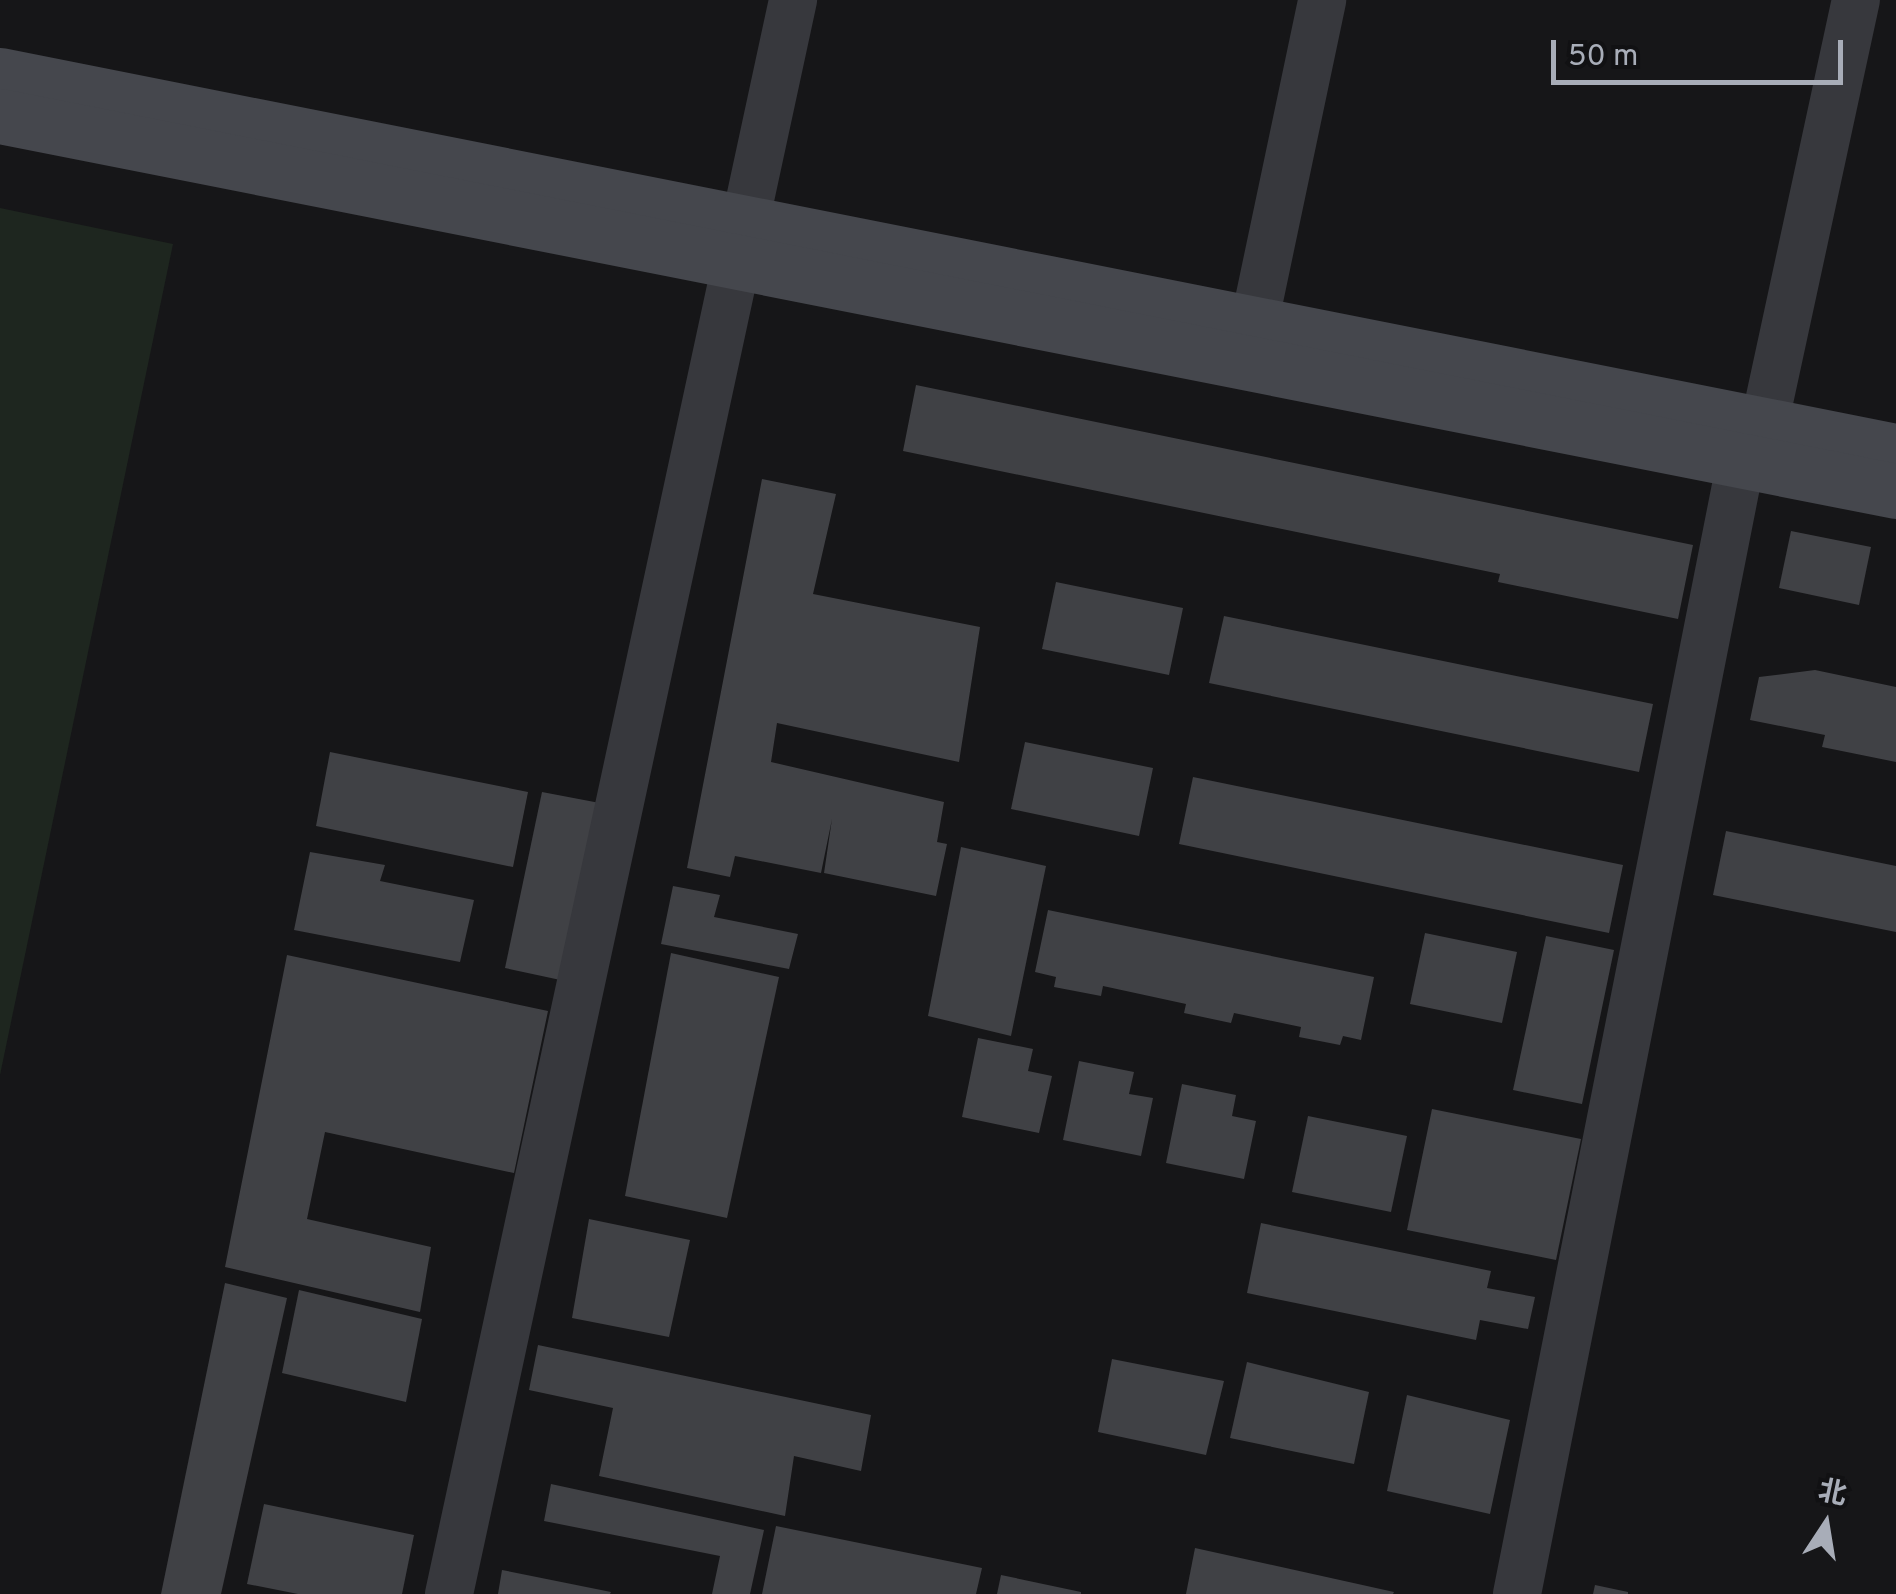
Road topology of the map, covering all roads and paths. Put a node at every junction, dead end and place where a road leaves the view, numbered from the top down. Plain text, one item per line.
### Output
1 (793, 0) edge
2 (1322, 0) edge
3 (1856, 0) edge
4 (0, 76) edge
5 (0, 116) edge
6 (741, 243) junction
7 (1254, 324) junction
8 (1753, 443) junction
9 (1896, 451) edge
10 (1896, 491) edge
11 (449, 1594) edge
12 (1518, 1594) edge

1 - 6 street
2 - 7 street
3 - 8 street
4 - 6 street
5 - 6 street
6 - 7 street
6 - 8 street
6 - 11 street
7 - 8 street
8 - 9 street
8 - 10 street
8 - 12 street

